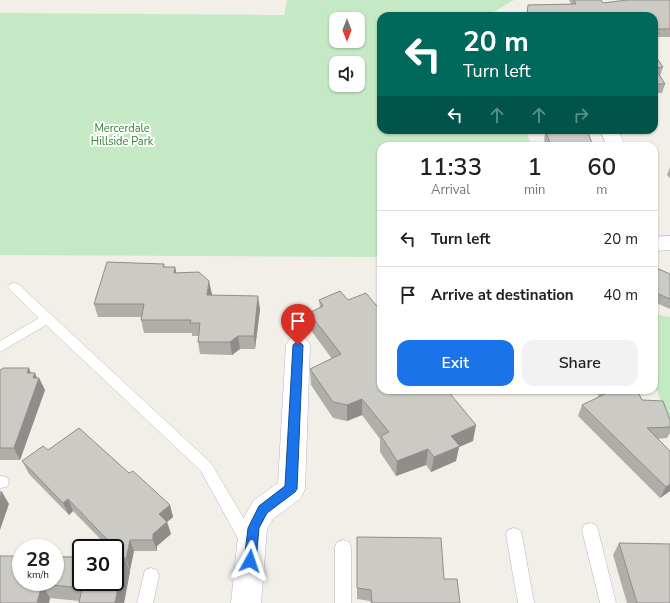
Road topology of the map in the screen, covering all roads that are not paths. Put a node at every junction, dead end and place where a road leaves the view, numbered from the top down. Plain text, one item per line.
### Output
1 (14, 287) dead end
2 (48, 318) junction
3 (298, 345) dead end
4 (0, 347) edge
5 (590, 530) dead end
6 (514, 535) dead end
7 (252, 547) junction
8 (343, 547) dead end
9 (151, 576) dead end
10 (145, 603) edge
11 (246, 603) edge
12 (343, 603) edge
13 (526, 603) edge
14 (608, 603) edge

1 - 2 lane
2 - 4 lane
2 - 7 lane
3 - 7 street
5 - 14 lane
6 - 13 lane
7 - 11 street
8 - 12 lane
9 - 10 lane

